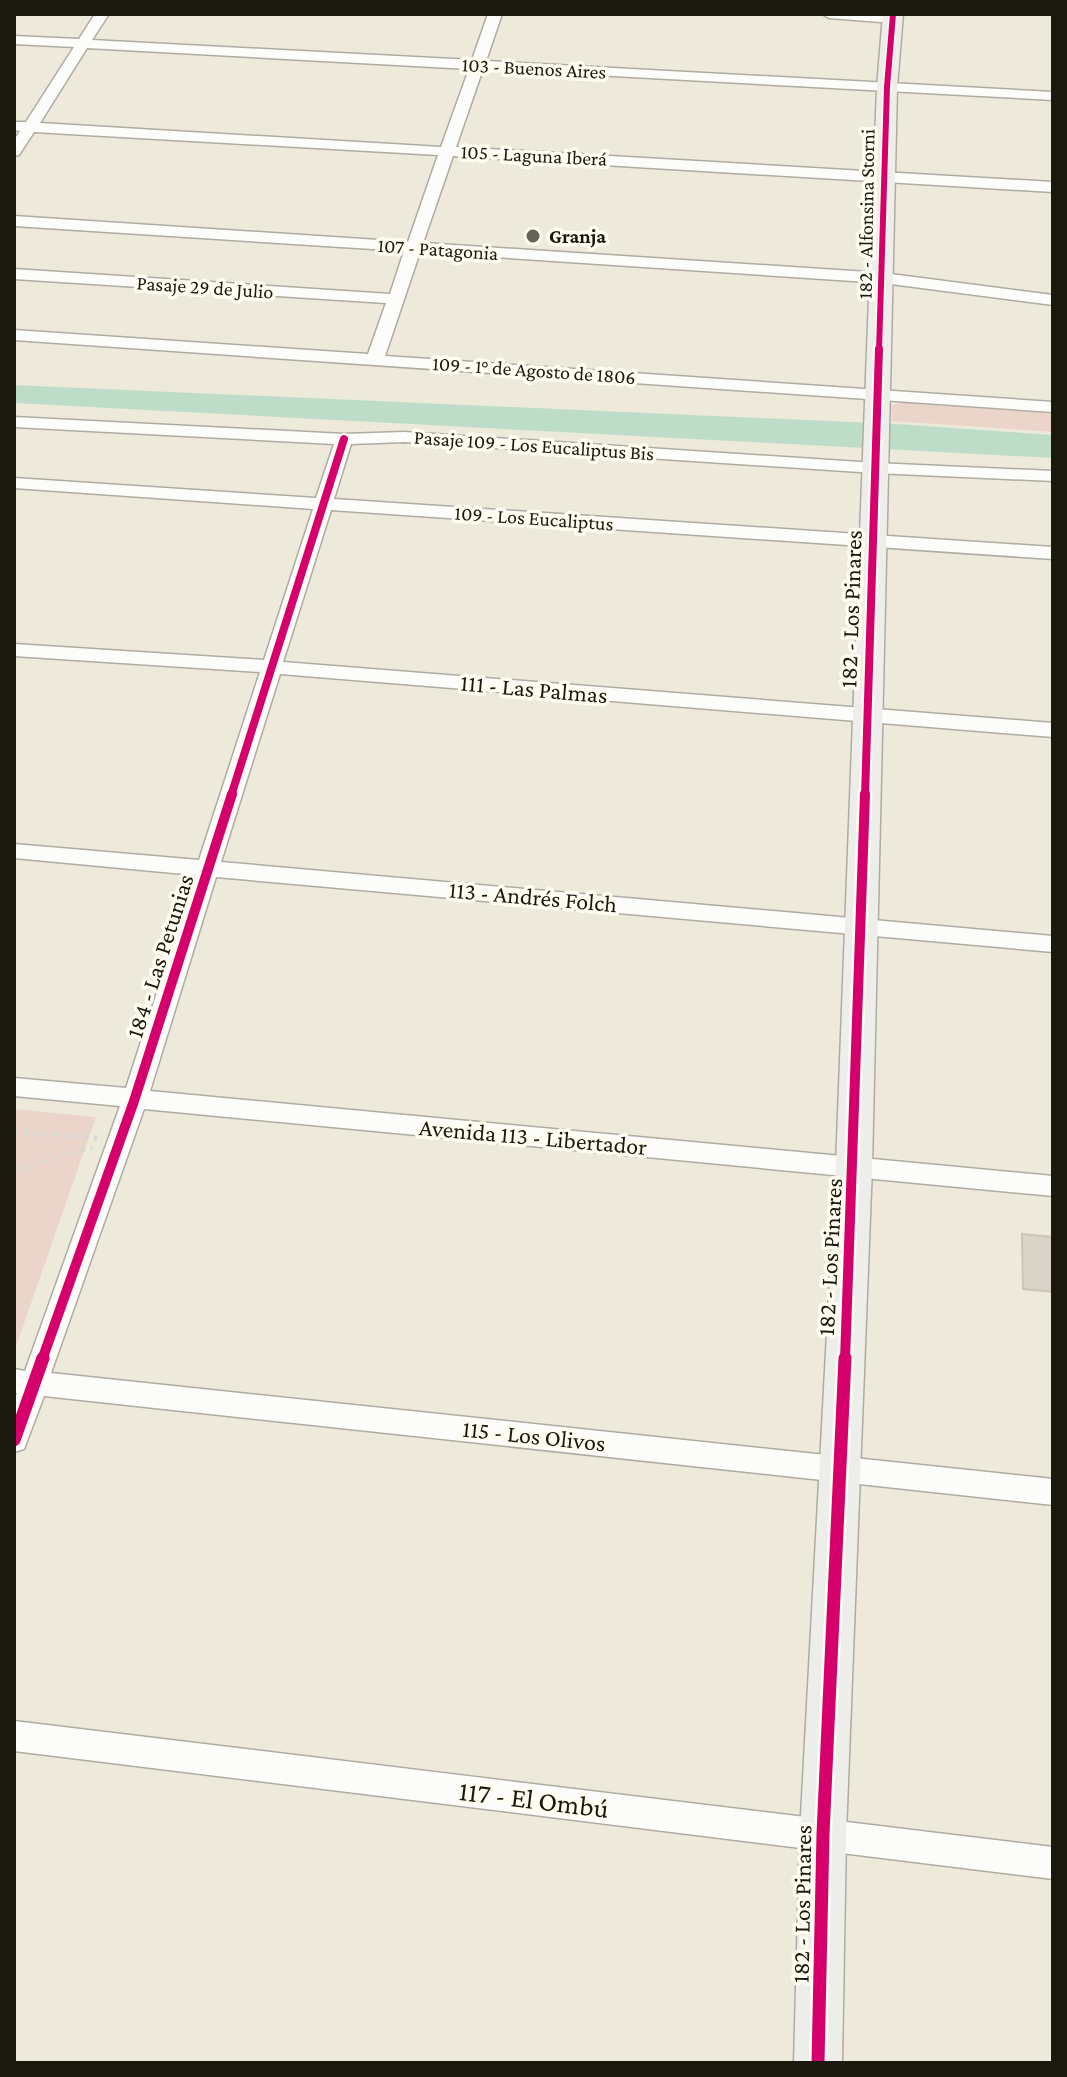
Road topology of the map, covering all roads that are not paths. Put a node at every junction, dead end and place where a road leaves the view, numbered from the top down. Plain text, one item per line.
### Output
1 (102, 14) edge
2 (495, 14) edge
3 (829, 14) edge
4 (893, 16) edge
5 (14, 40) edge
6 (83, 44) junction
7 (476, 64) junction
8 (887, 87) junction
9 (1053, 96) edge
10 (14, 126) edge
11 (31, 127) junction
12 (448, 150) junction
13 (14, 152) edge
14 (885, 176) junction
15 (1053, 187) edge
16 (14, 221) edge
17 (415, 247) junction
18 (14, 274) edge
19 (883, 278) junction
20 (396, 299) junction
21 (1053, 300) edge
22 (14, 335) edge
23 (375, 359) junction
24 (878, 404) junction
25 (1053, 407) edge
26 (14, 422) edge
27 (344, 439) junction
28 (875, 460) junction
29 (1053, 476) edge
30 (14, 483) edge
31 (326, 504) junction
32 (874, 541) junction
33 (1053, 553) edge
34 (14, 650) edge
35 (274, 667) junction
36 (867, 716) junction
37 (1053, 730) edge
38 (14, 851) edge
39 (210, 868) junction
40 (861, 928) junction
41 (1053, 944) edge
42 (14, 1087) edge
43 (134, 1101) junction
44 (854, 1166) junction
45 (1053, 1186) edge
46 (23, 1382) edge
47 (14, 1440) edge
48 (840, 1468) junction
49 (1053, 1492) edge
50 (14, 1736) edge
51 (823, 1834) junction
52 (1053, 1863) edge
53 (818, 2063) edge

1 - 6 street
2 - 7 street
3 - 4 street
4 - 8 street, 182 - Alfonsina Storni
5 - 6 street, 103 - Buenos Aires
6 - 7 street, 103 - Buenos Aires
6 - 11 street
7 - 8 street, 103 - Buenos Aires
7 - 12 street
8 - 9 street, 103 - Buenos Aires
8 - 14 street, 182 - Alfonsina Storni
10 - 11 street, 105 - Laguna Iberá
11 - 12 street, 105 - Laguna Iberá
11 - 13 street
12 - 14 street, 105 - Laguna Iberá
12 - 17 street
14 - 15 street, 105 - Laguna Iberá
14 - 19 street, 182 - Alfonsina Storni
16 - 17 street, 107 - Patagonia
17 - 19 street, 107 - Patagonia
17 - 20 street
18 - 20 street, Pasaje 29 de Julio
19 - 21 street, 107 - Patagonia
19 - 24 street, 182 - Alfonsina Storni
20 - 23 street
22 - 23 street, 109 - 1° de Agosto de 1806
23 - 24 street, 109 - 1° de Agosto de 1806
24 - 25 street, 109 - 1° de Agosto de 1806
24 - 28 street, 182 - Alfonsina Storni
26 - 27 street, Pasaje 109 - Los Eucaliptus Bis
27 - 28 street, Pasaje 109 - Los Eucaliptus Bis
27 - 31 street, 184 - Las Petunias
28 - 29 street, Pasaje 109 - Los Eucaliptus Bis
28 - 32 street, 182 - Los Pinares
30 - 31 street, 109 - Los Eucaliptus
31 - 32 street, 109 - Los Eucaliptus
31 - 35 street, 184 - Las Petunias
32 - 33 street, 109 - Los Eucaliptus
32 - 36 street, 182 - Los Pinares
34 - 35 street, 111 - Las Palmas
35 - 36 street, 111 - Las Palmas
35 - 39 street, 184 - Las Petunias
36 - 37 street, 111 - Las Palmas
36 - 40 street, 182 - Los Pinares
38 - 39 street, 113 - Andrés Folch
39 - 40 street, 113 - Andrés Folch
39 - 43 street, 184 - Las Petunias
40 - 41 street, 113 - Andrés Folch
40 - 44 street, 182 - Los Pinares
42 - 43 street, Avenida 113 - Libertador
43 - 44 street, Avenida 113 - Libertador
43 - 46 street, 184 - Las Petunias
44 - 45 street, Avenida 113 - Libertador
44 - 48 street, 182 - Los Pinares
46 - 47 street, 184 - Las Petunias
46 - 48 street, 115 - Los Olivos
48 - 49 street, 115 - Los Olivos
48 - 51 street, 182 - Los Pinares
50 - 51 street, 117 - El Ombú
51 - 52 street, 117 - El Ombú
51 - 53 street, 182 - Los Pinares

